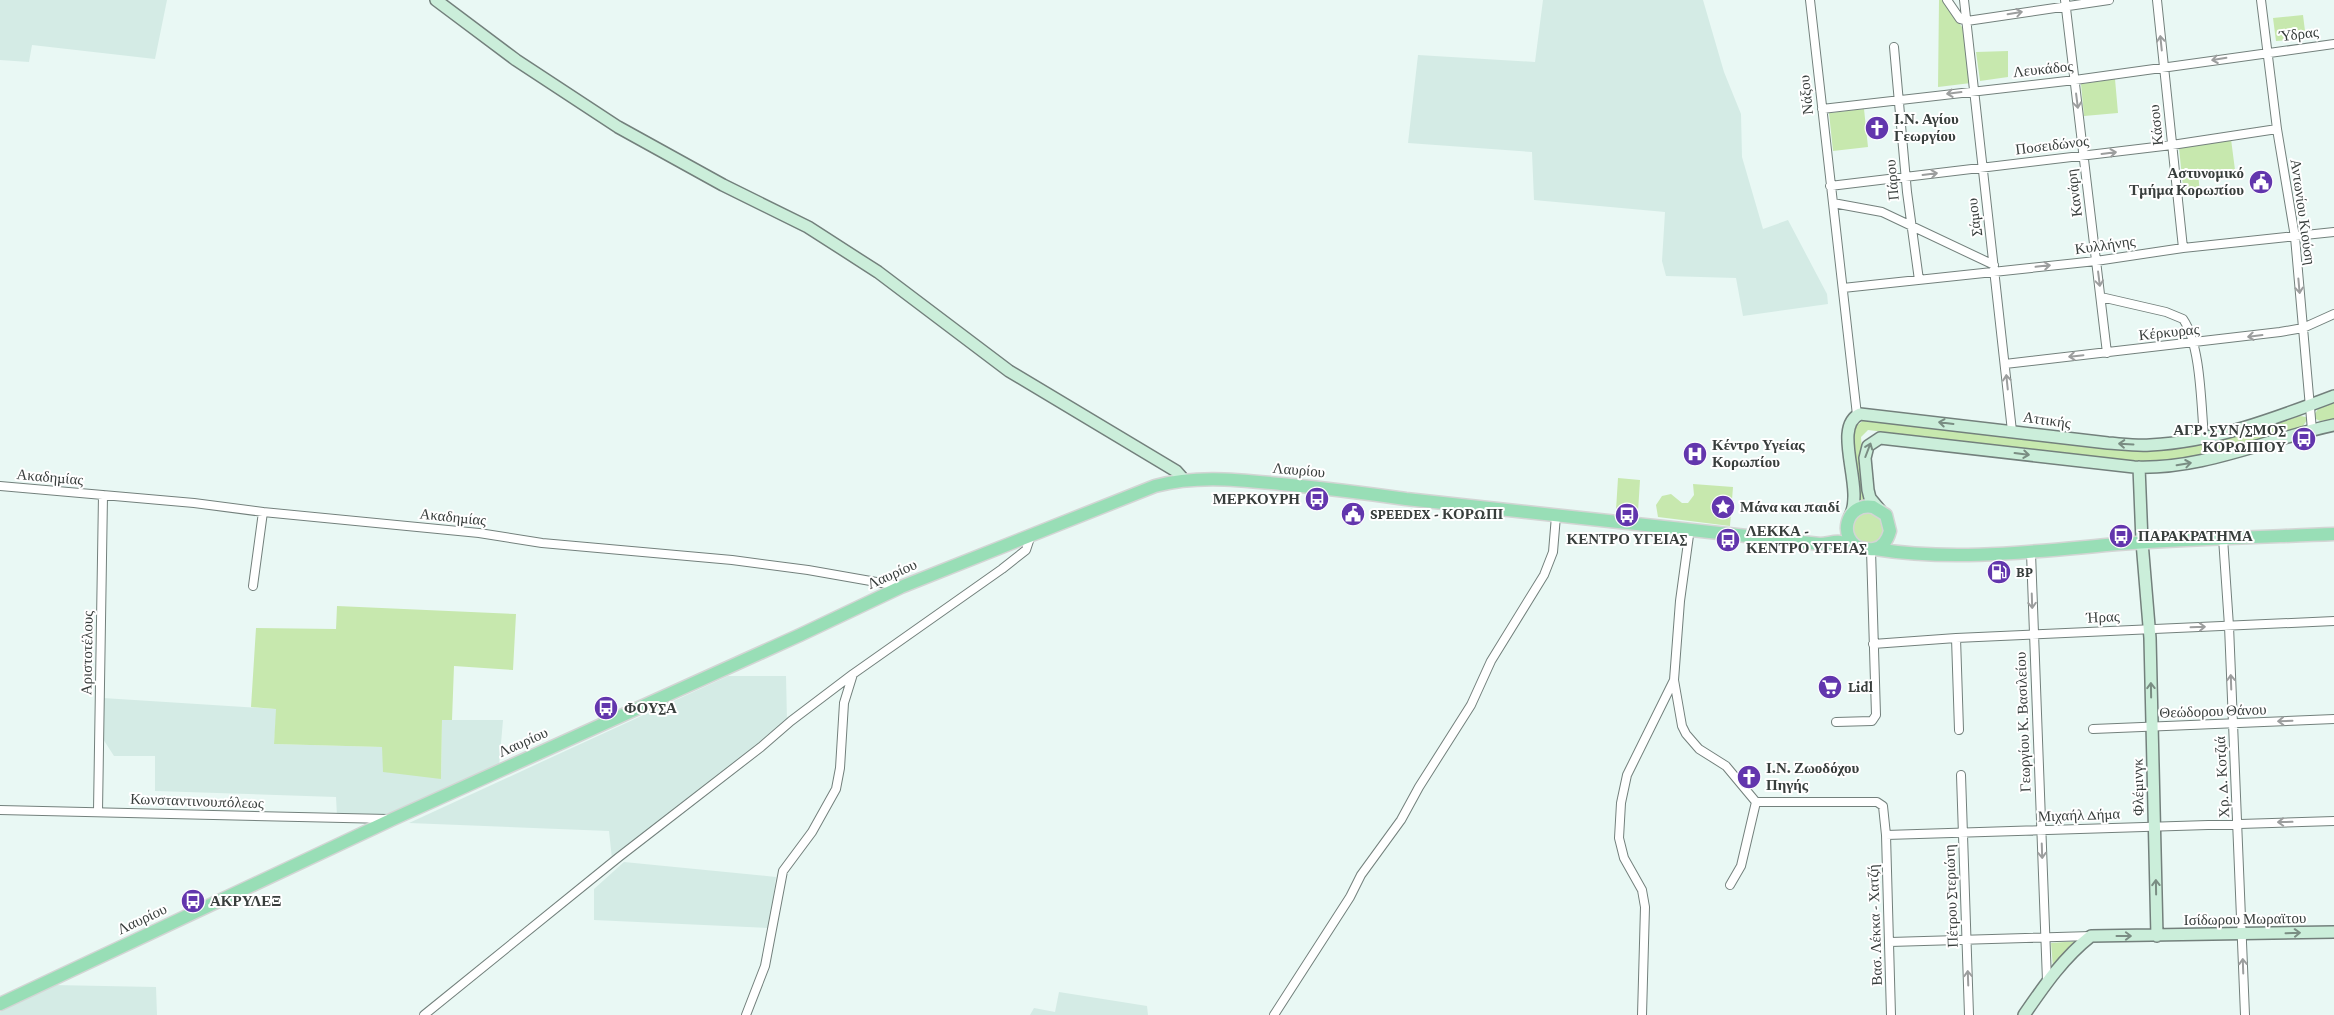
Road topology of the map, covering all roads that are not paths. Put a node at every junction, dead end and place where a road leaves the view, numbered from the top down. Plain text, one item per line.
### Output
1 (436, 0) edge
2 (1810, 0) edge
3 (1947, 0) edge
4 (1964, 0) edge
5 (2109, 0) edge
6 (2157, 0) edge
7 (2261, 0) edge
8 (2065, 3) edge
9 (1966, 21) junction
10 (2334, 44) edge
11 (1894, 47) dead end
12 (2268, 52) junction
13 (2164, 67) junction
14 (2075, 80) junction
15 (1974, 91) junction
16 (1898, 100) junction
17 (1822, 109) junction
18 (2277, 129) junction
19 (2172, 145) junction
20 (2084, 156) junction
21 (1983, 168) junction
22 (1906, 177) junction
23 (1830, 186) junction
24 (1833, 203) junction
25 (1911, 226) junction
26 (2334, 232) edge
27 (2295, 237) junction
28 (2183, 248) junction
29 (2096, 261) junction
30 (1994, 268) junction
31 (1918, 280) junction
32 (1842, 288) junction
33 (2101, 297) junction
34 (2334, 314) edge
35 (2303, 328) junction
36 (2193, 343) junction
37 (2108, 353) junction
38 (2005, 364) junction
39 (2334, 396) edge
40 (2309, 405) junction
41 (1857, 415) junction
42 (2334, 425) edge
43 (2312, 430) junction
44 (2012, 431) junction
45 (2204, 437) junction
46 (2139, 467) junction
47 (1184, 480) junction
48 (0, 486) edge
49 (103, 495) junction
50 (1880, 510) junction
51 (263, 512) junction
52 (1556, 516) junction
53 (1848, 521) junction
54 (1890, 526) junction
55 (1690, 528) junction
56 (1031, 534) junction
57 (2334, 534) edge
58 (2223, 538) junction
59 (1812, 542) junction
60 (2142, 542) junction
61 (1869, 549) junction
62 (1908, 552) junction
63 (2030, 553) junction
64 (253, 586) dead end
65 (901, 587) junction
66 (2334, 621) edge
67 (2229, 626) junction
68 (2150, 628) junction
69 (2034, 635) junction
70 (1956, 638) junction
71 (1873, 644) junction
72 (853, 674) junction
73 (1674, 680) junction
74 (2334, 719) edge
75 (1836, 722) dead end
76 (2233, 723) junction
77 (2152, 727) junction
78 (2093, 728) dead end
79 (1959, 730) dead end
80 (1960, 775) dead end
81 (1756, 802) junction
82 (0, 810) edge
83 (98, 811) junction
84 (393, 819) junction
85 (2334, 821) edge
86 (2238, 823) junction
87 (2154, 826) junction
88 (2041, 830) junction
89 (1963, 833) junction
90 (1886, 834) junction
91 (1730, 885) dead end
92 (2334, 932) edge
93 (2242, 935) junction
94 (2091, 936) junction
95 (2157, 936) junction
96 (2046, 939) junction
97 (1966, 941) junction
98 (1890, 942) junction
99 (2047, 981) junction
100 (0, 1004) edge
101 (424, 1015) edge
102 (746, 1015) edge
103 (1274, 1015) edge
104 (1642, 1015) edge
105 (1891, 1015) edge
106 (1969, 1015) edge
107 (2024, 1015) edge
108 (2245, 1015) edge

1 - 47 street
2 - 17 street, Νάξου
3 - 9 street
4 - 9 street, Σάμου
5 - 8 street
13 -> 6 street, Κάσου
7 - 12 street, Αντωνίου Κιούση
9 -> 8 street
8 - 14 street, Κανάρη
9 - 15 street, Σάμου
10 - 12 street, Ύδρας
11 - 16 street, Πάρου
12 -> 13 street, Λευκάδος
12 - 18 street, Αντωνίου Κιούση
13 - 14 street, Λευκάδος
13 - 19 street, Κάσου
14 - 15 street, Λευκάδος
14 -> 20 street, Κανάρη
15 -> 16 street, Λευκάδος
15 - 21 street, Σάμου
16 - 17 street, Λευκάδος
16 - 22 street, Πάρου
17 - 23 street, Νάξου
18 - 19 street, Ποσειδώνος
18 - 27 street, Αντωνίου Κιούση
20 -> 19 street, Ποσειδώνος
19 - 28 street, Κάσου
20 - 21 street, Ποσειδώνος
20 - 29 street, Κανάρη
22 -> 21 street, Ποσειδώνος
21 - 30 street, Σάμου
22 - 23 street, Ποσειδώνος
22 - 25 street, Πάρου
23 - 24 street, Νάξου
24 - 25 street
24 - 32 street, Νάξου
25 - 30 street
25 - 31 street, Πάρου
26 - 27 street, Κυλλήνης
27 - 28 street, Κυλλήνης
27 -> 35 street, Αντωνίου Κιούση
28 - 29 street, Κυλλήνης
30 -> 29 street, Κυλλήνης
29 -> 33 street, Κανάρη
30 - 31 street, Κυλλήνης
30 - 38 street, Σάμου
31 - 32 street, Κυλλήνης
32 - 41 street, Νάξου
33 - 36 street
33 - 37 street, Κανάρη
34 - 35 street, Κέρκυρας
35 -> 36 street, Κέρκυρας
35 - 40 street, Αντωνίου Κιούση
36 - 37 street, Κέρκυρας
36 - 45 street
37 -> 38 street, Κέρκυρας
44 -> 38 street, Σάμου
39 - 40 street, Αττικής
40 - 43 street, Αντωνίου Κιούση
40 - 45 street, Αττικής
44 -> 41 street, Αττικής
41 - 53 street
42 - 43 street
46 -> 43 street
45 -> 44 street, Αττικής
50 -> 46 street
46 - 60 street, Φλέμινγκ
47 - 52 main road, Λαυρίου
47 - 56 main road, Λαυρίου
48 - 49 street, Ακαδημίας
49 - 51 street, Ακαδημίας
49 - 83 street, Αριστοτέλους
50 - 53 main road
50 - 54 main road
51 - 64 street
51 - 65 street, Ακαδημίας
52 - 55 main road, Λαυρίου
52 - 103 street
53 - 59 main road
53 - 61 main road
54 - 61 main road
54 - 62 main road
55 - 59 main road, Λαυρίου
55 - 73 street
56 - 65 main road, Λαυρίου
56 - 72 street
57 - 58 main road, Λαυρίου
58 - 60 main road, Λαυρίου
58 - 67 street, Χρ. Δ. Κοτζιά
59 - 61 main road, Λαυρίου
60 - 63 main road, Λαυρίου
60 - 68 street, Φλέμινγκ
61 - 62 main road, Λαυρίου
61 - 71 street
62 - 63 main road, Λαυρίου
63 -> 69 street, Γεωργίου Κ. Βασιλείου
65 - 84 main road, Λαυρίου
66 - 67 street, Ήρας
68 -> 67 street, Ήρας
76 -> 67 street, Χρ. Δ. Κοτζιά
68 - 69 street, Ήρας
77 -> 68 street, Φλέμινγκ
69 - 70 street, Ήρας
69 - 88 street, Γεωργίου Κ. Βασιλείου
70 - 71 street, Ήρας
70 - 79 street
71 - 75 street
72 - 101 street
72 - 102 street
73 - 81 street
73 - 104 street
74 -> 76 street, Θεώδορου Θάνου
76 - 77 street, Θεώδορου Θάνου
76 - 86 street, Χρ. Δ. Κοτζιά
77 - 78 street, Θεώδορου Θάνου
77 - 87 street, Φλέμινγκ
80 - 89 street, Πέτρου Στεριώτη
81 - 90 street, Βασ. Λέκκα - Χατζή
81 - 91 street
82 - 83 street, Κωνσταντινουπόλεως
83 - 84 street, Κωνσταντινουπόλεως
84 - 100 main road, Λαυρίου
85 -> 86 street, Μιχαήλ Δήμα
86 - 87 street, Μιχαήλ Δήμα
86 - 93 street, Χρ. Δ. Κοτζιά
87 - 88 street, Μιχαήλ Δήμα
95 -> 87 street, Φλέμινγκ
88 - 89 street, Μιχαήλ Δήμα
88 -> 96 street, Γεωργίου Κ. Βασιλείου
89 - 90 street, Μιχαήλ Δήμα
89 - 97 street, Πέτρου Στεριώτη
90 - 98 street, Βασ. Λέκκα - Χατζή
93 -> 92 street, Ισίδωρου Μωραϊτου
93 - 95 street, Ισίδωρου Μωραϊτου
108 -> 93 street, Χρ. Δ. Κοτζιά
94 -> 95 street
94 - 96 street
94 - 99 street
96 - 97 street
96 - 99 street, Γεωργίου Κ. Βασιλείου
97 - 98 street
106 -> 97 street, Πέτρου Στεριώτη
98 - 105 street, Βασ. Λέκκα - Χατζή
99 - 107 street

